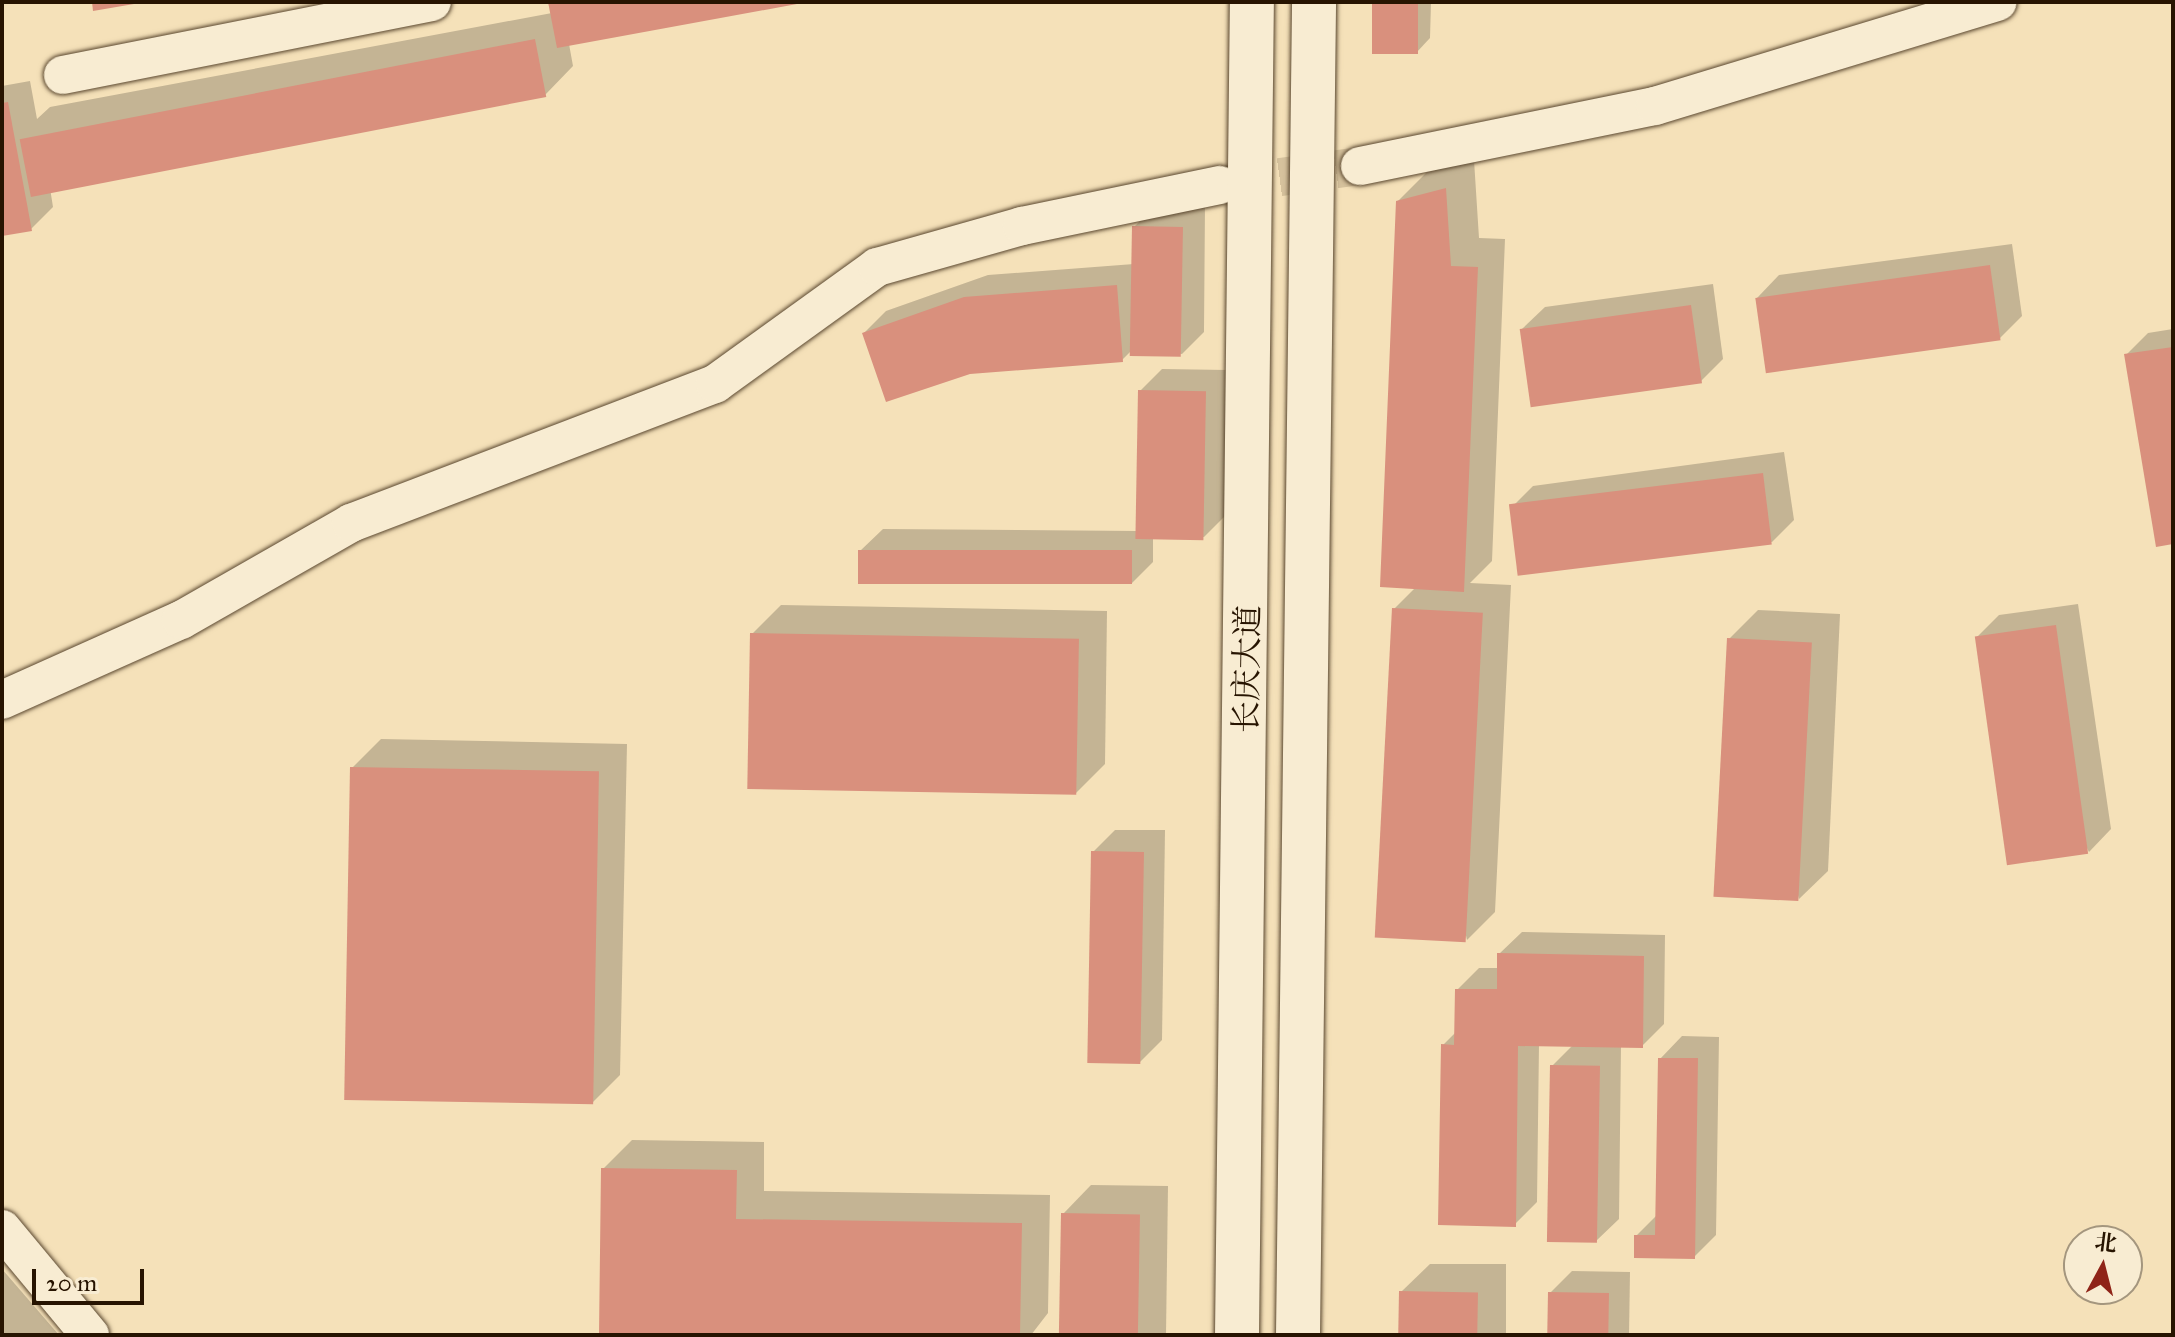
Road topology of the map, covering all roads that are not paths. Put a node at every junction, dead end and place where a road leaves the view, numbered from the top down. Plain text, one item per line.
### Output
1 (432, 2) edge
2 (1252, 2) edge
3 (1314, 2) edge
4 (1998, 2) edge
5 (63, 75) dead end
6 (1360, 166) tunnel mouth
7 (1220, 185) tunnel mouth
8 (2, 700) edge
9 (2, 1229) edge
10 (90, 1335) edge
11 (1237, 1335) edge
12 (1298, 1335) edge

1 - 5 street
2 - 11 main road, 长庆大道
3 - 12 main road, 长庆大道
4 - 6 street
7 - 8 street
9 - 10 street

